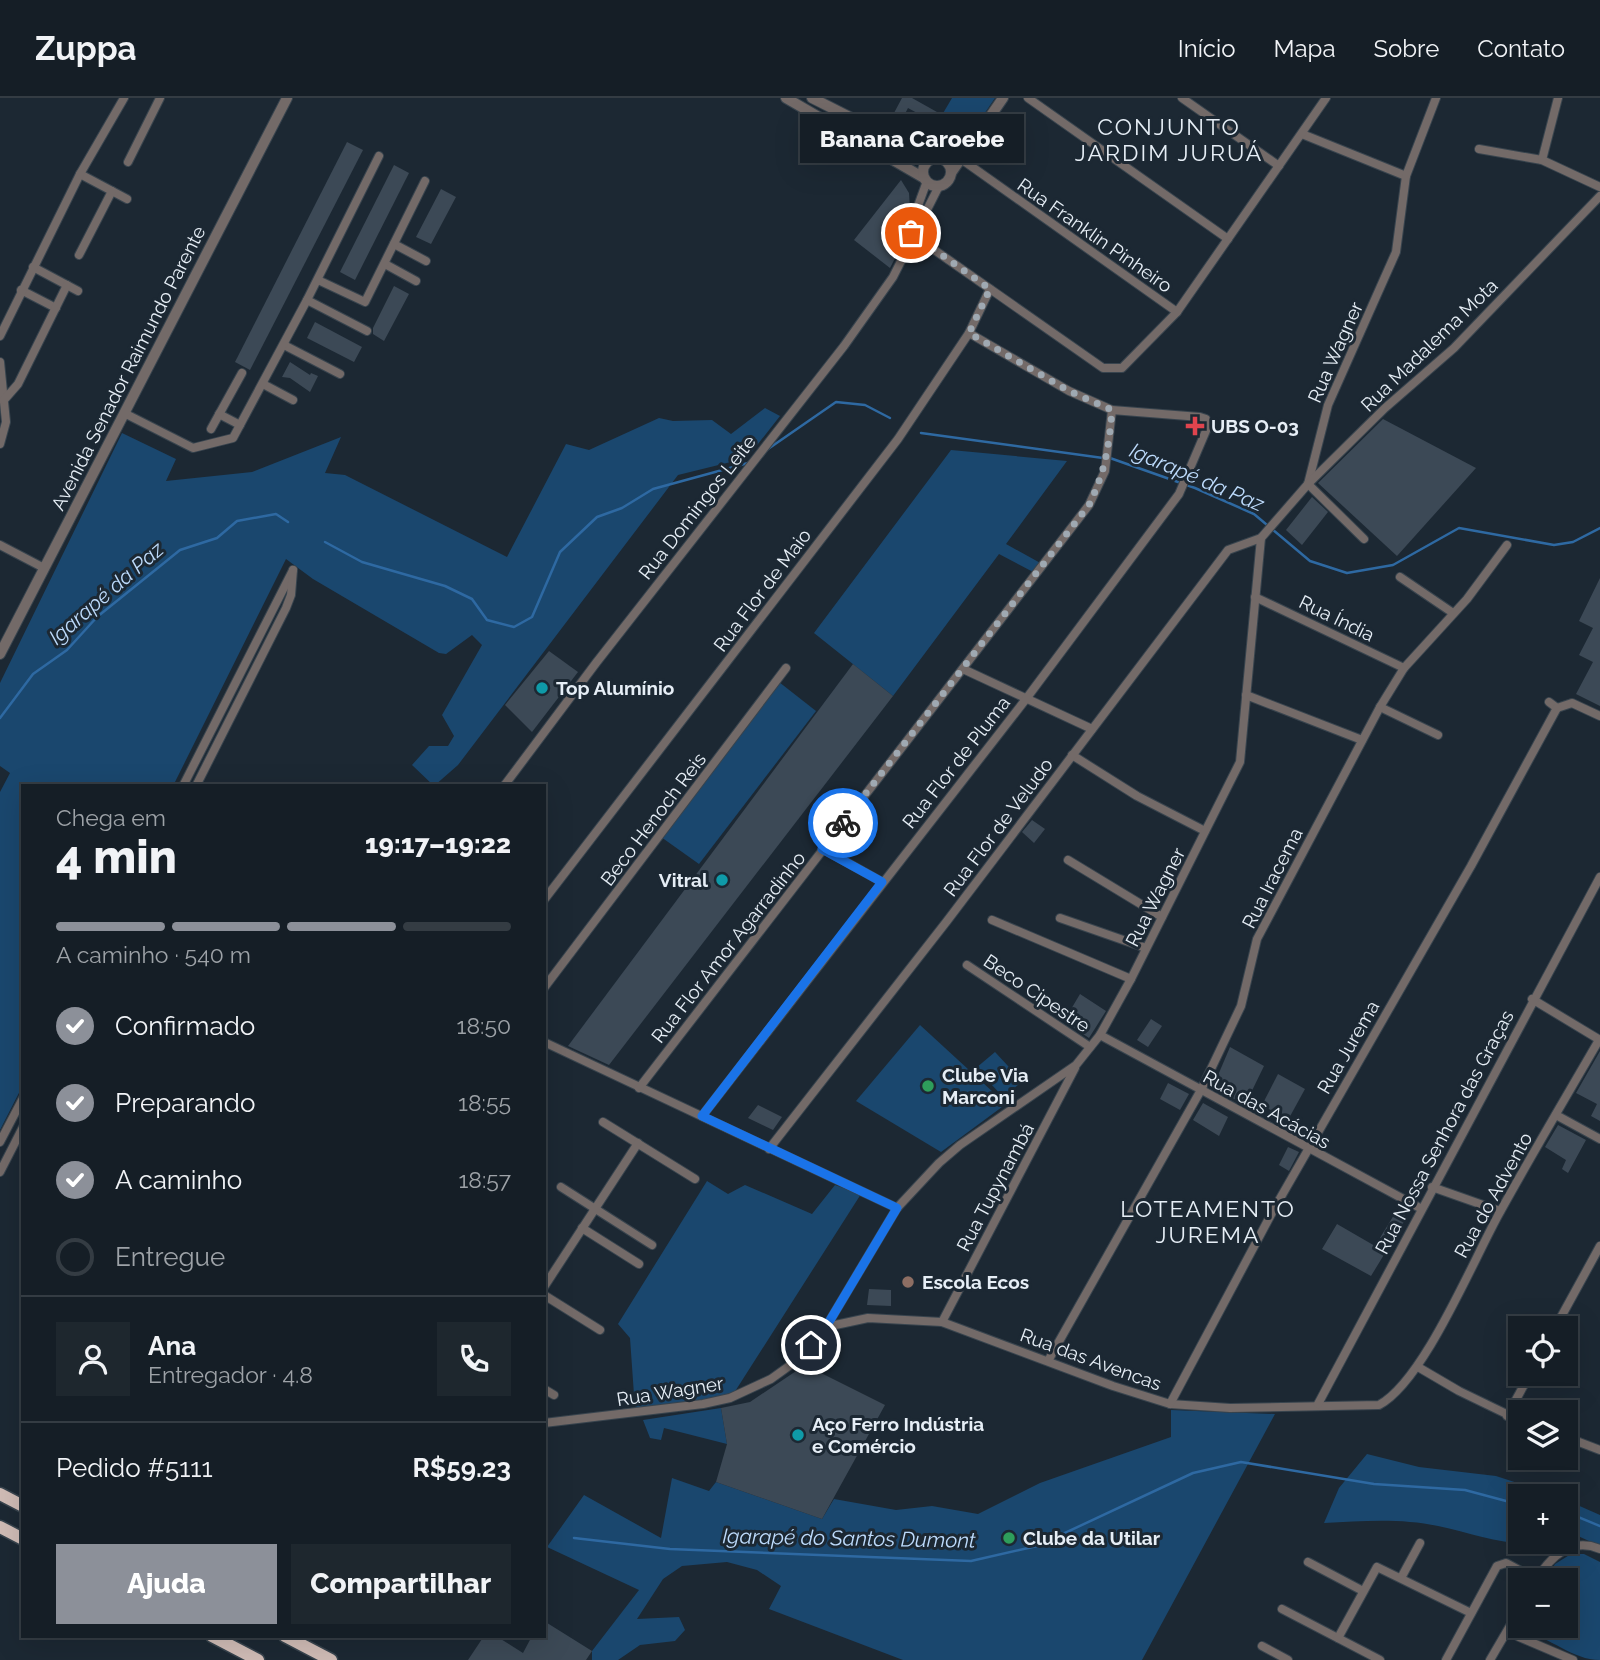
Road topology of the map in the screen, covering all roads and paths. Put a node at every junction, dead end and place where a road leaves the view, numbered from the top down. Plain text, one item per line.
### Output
1 (124, 98) edge
2 (160, 98) edge
3 (287, 98) edge
4 (786, 98) edge
5 (812, 98) edge
6 (1003, 98) edge
7 (1028, 98) edge
8 (1182, 98) edge
9 (1326, 98) edge
10 (1436, 98) edge
11 (1558, 98) edge
12 (837, 126) junction
13 (1302, 134) junction
14 (851, 135) junction
15 (975, 138) junction
16 (827, 146) dead end
17 (1479, 149) dead end
18 (841, 154) dead end
19 (379, 156) dead end
20 (935, 159) junction
21 (961, 159) junction
22 (1542, 160) junction
23 (128, 162) dead end
24 (1279, 166) junction
25 (951, 173) junction
26 (80, 174) junction
27 (1406, 176) junction
28 (926, 180) junction
29 (425, 181) dead end
30 (939, 186) junction
31 (1600, 187) edge
32 (112, 191) junction
33 (1600, 196) edge
34 (127, 199) dead end
35 (913, 235) junction
36 (1228, 239) junction
37 (394, 244) junction
38 (79, 255) dead end
39 (426, 261) dead end
40 (384, 264) junction
41 (33, 267) junction
42 (318, 280) junction
43 (416, 281) dead end
44 (67, 285) junction
45 (990, 289) junction
46 (22, 290) junction
47 (78, 291) dead end
48 (307, 300) junction
49 (56, 308) junction
50 (1177, 312) junction
51 (367, 331) dead end
52 (969, 333) junction
53 (0, 336) edge
54 (284, 345) junction
55 (0, 362) edge
56 (242, 373) dead end
57 (340, 374) dead end
58 (263, 384) junction
59 (4, 400) junction
60 (293, 400) dead end
61 (1112, 410) junction
62 (124, 413) junction
63 (219, 414) junction
64 (240, 425) junction
65 (211, 429) dead end
66 (0, 444) edge
67 (1308, 484) junction
68 (1263, 536) junction
69 (1364, 539) dead end
70 (0, 545) edge
71 (1507, 545) dead end
72 (44, 568) junction
73 (1399, 577) dead end
74 (1255, 597) junction
75 (1453, 613) junction
76 (0, 654) edge
77 (786, 668) dead end
78 (1404, 668) junction
79 (963, 669) junction
80 (1246, 695) junction
81 (1026, 699) junction
82 (1549, 702) dead end
83 (1380, 707) junction
84 (1557, 708) junction
85 (1600, 716) edge
86 (1091, 729) junction
87 (1438, 734) dead end
88 (1362, 740) junction
89 (1072, 755) junction
90 (184, 784) edge
91 (197, 784) edge
92 (507, 784) edge
93 (1205, 831) junction
94 (822, 849) junction
95 (1068, 860) dead end
96 (1600, 877) edge
97 (882, 882) junction
98 (546, 897) edge
99 (1163, 917) junction
100 (1060, 918) dead end
101 (992, 920) dead end
102 (1146, 948) junction
103 (967, 965) dead end
104 (1131, 979) junction
105 (546, 985) edge
106 (1532, 999) junction
107 (1100, 1035) junction
108 (1600, 1040) edge
109 (546, 1043) edge
110 (1090, 1047) junction
111 (1076, 1065) junction
112 (639, 1087) junction
113 (1201, 1090) junction
114 (21, 1102) edge
115 (1556, 1115) junction
116 (702, 1116) junction
117 (12, 1119) junction
118 (603, 1122) dead end
119 (21, 1125) edge
120 (21, 1130) edge
121 (1600, 1139) edge
122 (0, 1142) edge
123 (638, 1143) junction
124 (768, 1149) junction
125 (1308, 1149) junction
126 (0, 1172) edge
127 (695, 1179) dead end
128 (561, 1187) dead end
129 (1432, 1187) junction
130 (897, 1208) junction
131 (1420, 1208) junction
132 (595, 1209) junction
133 (1500, 1211) junction
134 (582, 1228) junction
135 (652, 1245) dead end
136 (1600, 1245) edge
137 (639, 1264) dead end
138 (546, 1284) edge
139 (546, 1296) edge
140 (1562, 1316) edge
141 (942, 1322) junction
142 (826, 1327) junction
143 (600, 1331) dead end
144 (1048, 1361) junction
145 (1418, 1367) junction
146 (1523, 1386) edge
147 (546, 1390) edge
148 (554, 1395) dead end
149 (1171, 1404) junction
150 (1318, 1404) junction
151 (1507, 1416) joint
152 (546, 1423) edge
153 (1578, 1442) edge
154 (1600, 1450) edge
155 (0, 1494) edge
156 (21, 1505) edge
157 (0, 1527) edge
158 (21, 1538) edge
159 (1420, 1543) dead end
160 (1600, 1549) edge
161 (1308, 1562) dead end
162 (1513, 1568) edge
163 (1545, 1568) edge
164 (1402, 1578) junction
165 (1363, 1591) junction
166 (1282, 1609) dead end
167 (1471, 1613) junction
168 (1508, 1630) edge
169 (216, 1638) edge
170 (289, 1638) edge
171 (1338, 1638) junction
172 (1516, 1638) edge
173 (1521, 1638) edge
174 (1262, 1646) dead end
175 (1496, 1650) junction
176 (258, 1660) edge
177 (331, 1660) edge
178 (1288, 1660) edge
179 (1380, 1660) edge
180 (1446, 1660) edge
181 (1490, 1660) edge
182 (1573, 1660) edge

1 - 26 street
2 - 23 street
3 - 62 street, Avenida Senador Raimundo Parente
4 - 12 street
5 - 20 street
6 - 15 street
7 - 36 street
8 - 24 street
9 - 13 street
10 - 27 street, Rua Wagner
11 - 22 street
12 - 14 street
12 - 16 street
13 - 24 street
13 - 27 street
14 - 18 street
14 - 28 street
15 - 20 street
15 - 21 street
17 - 22 street
19 - 42 street
20 - 25 street
20 - 28 street
21 - 25 street
21 - 50 street, Rua Franklin Pinheiro
22 - 31 street
24 - 36 street
25 - 30 street
26 - 32 street
26 - 41 street
27 - 67 street, Rua Wagner
28 - 30 street
28 - 35 street, Rua Domingos Leite
29 - 37 street
30 - 35 street, Rua Domingos Leite
32 - 34 street
32 - 38 street
33 - 67 street, Rua Madalema Mota
35 - 45 street
35 - 92 street, Rua Domingos Leite
36 - 50 street
37 - 39 street
37 - 40 street
40 - 42 street
40 - 43 street
41 - 44 street
41 - 46 street
42 - 48 street
44 - 47 street
44 - 49 street
45 - 50 street
45 - 52 street, Rua Flor de Maio
46 - 49 street
46 - 53 street
48 - 51 street
48 - 54 street
49 - 59 street
52 - 61 street
52 - 98 street, Rua Flor de Maio
54 - 57 street
54 - 58 street
55 - 59 street
56 - 63 street
58 - 60 street
58 - 64 street
59 - 66 street
61 - 79 street, Rua Flor Amor Agarradinho
61 - 81 street, Rua Flor de Pluma
62 - 64 street
62 - 72 street, Avenida Senador Raimundo Parente
63 - 64 street
63 - 65 street
67 - 68 street, Rua Wagner
67 - 69 street
68 - 74 street, Rua Wagner
68 - 86 street, Rua Flor de Veludo
70 - 72 street
71 - 75 street, Rua Iracema
72 - 76 street, Avenida Senador Raimundo Parente
73 - 75 street
74 - 78 street, Rua Índia
74 - 80 street, Rua Wagner
75 - 78 street, Rua Iracema
77 - 105 street, Beco Henoch Reis
78 - 83 street, Rua Iracema
79 - 81 street
79 - 94 street, Rua Flor Amor Agarradinho
80 - 88 street
80 - 93 street, Rua Wagner
81 - 86 street
81 - 97 street, Rua Flor de Pluma
82 - 84 street
83 - 87 street
83 - 88 street, Rua Iracema
84 - 85 street
84 - 125 street, Rua Jurema
86 - 89 street, Rua Flor de Veludo
88 - 113 street, Rua Iracema
89 - 93 street
89 - 124 street, Rua Flor de Veludo
90 - 91 street
93 - 99 street, Rua Wagner
94 - 97 street
94 - 112 street, Rua Flor Amor Agarradinho
95 - 99 street
96 - 106 street, Rua Nossa Senhora das Graças
97 - 116 street, Rua Flor de Pluma
99 - 102 street, Rua Wagner
100 - 102 street
101 - 104 street
102 - 104 street, Rua Wagner
103 - 110 street, Beco Cipestre
104 - 107 street, Rua Wagner
106 - 108 street
106 - 129 street, Rua Nossa Senhora das Graças
107 - 110 street, Rua Wagner
107 - 113 street, Rua das Acácias
108 - 115 street, Rua do Advento
109 - 112 street
110 - 111 street, Rua Wagner
111 - 130 street, Rua Wagner
111 - 141 street, Rua Tupynambá
112 - 116 street
113 - 125 street, Rua das Acácias
113 - 144 street, Rua Iracema
114 - 117 street
115 - 121 street
115 - 133 street, Rua do Advento
116 - 124 street
117 - 119 street
117 - 122 street
118 - 123 street
120 - 126 street
123 - 127 street
123 - 132 street
124 - 130 street
125 - 131 street, Rua das Acácias
125 - 149 street, Rua Jurema
128 - 132 street
129 - 131 street, Rua Nossa Senhora das Graças
129 - 133 street
130 - 142 street, Rua Wagner
131 - 150 street, Rua Nossa Senhora das Graças
132 - 134 street
132 - 135 street
133 - 145 street, Rua do Advento
134 - 137 street
134 - 138 street
136 - 140 street
139 - 143 street
141 - 142 street, Rua das Avencas
141 - 144 street, Rua das Avencas
142 - 152 street, Rua Wagner
144 - 149 street, Rua das Avencas
145 - 150 street, Rua das Avencas
145 - 151 street
146 - 151 street
147 - 148 street
149 - 150 street, Rua das Avencas
153 - 154 street
155 - 156 highway
157 - 158 highway
159 - 164 street
160 - 163 street
161 - 165 street
162 - 167 street
164 - 165 street
164 - 167 street
165 - 171 street
166 - 171 street
167 - 180 street
168 - 175 street
169 - 176 highway
170 - 177 highway
171 - 179 street
172 - 175 street
173 - 182 street
174 - 178 street
175 - 181 street

